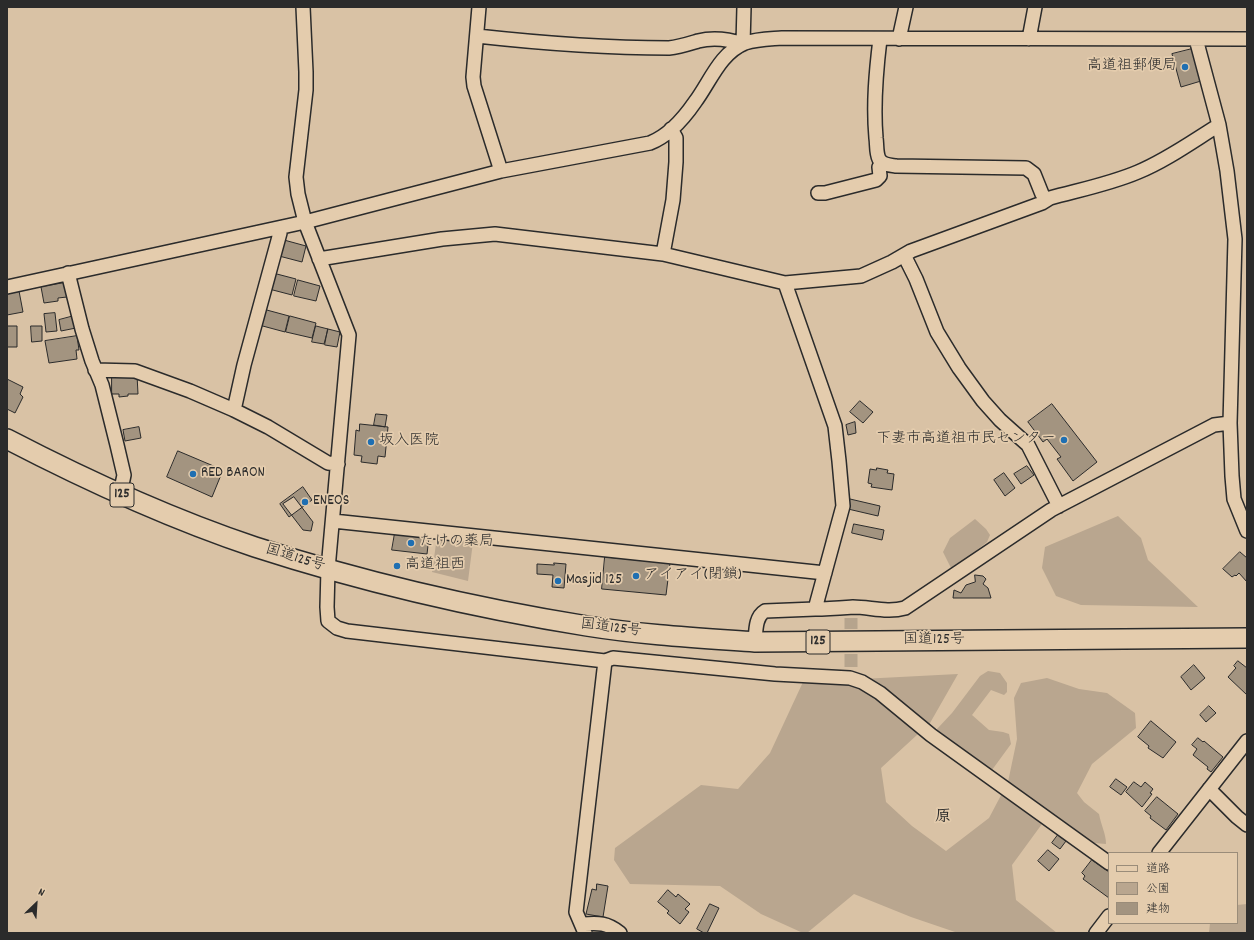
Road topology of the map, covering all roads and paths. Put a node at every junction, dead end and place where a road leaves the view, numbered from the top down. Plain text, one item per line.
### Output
1 (303, 7) edge
2 (479, 7) edge
3 (744, 7) edge
4 (906, 7) edge
5 (1035, 7) edge
6 (477, 36) junction
7 (880, 39) junction
8 (899, 39) junction
9 (1029, 39) junction
10 (1196, 39) junction
11 (1247, 39) edge
12 (743, 44) junction
13 (1219, 125) junction
14 (671, 129) junction
15 (882, 162) junction
16 (501, 171) junction
17 (818, 193) dead end
18 (1046, 200) junction
19 (305, 222) junction
20 (280, 228) junction
21 (663, 254) junction
22 (904, 255) junction
23 (319, 259) junction
24 (68, 273) junction
25 (786, 283) junction
26 (7, 287) edge
27 (95, 370) junction
28 (234, 410) junction
29 (1230, 423) junction
30 (7, 439) edge
31 (338, 464) junction
32 (120, 494) junction
33 (1059, 506) junction
34 (333, 521) junction
35 (1247, 531) edge
36 (328, 569) junction
37 (825, 574) junction
38 (815, 609) junction
39 (1247, 638) edge
40 (755, 642) junction
41 (605, 661) junction
42 (1247, 741) edge
43 (1209, 789) junction
44 (1247, 825) edge
45 (1160, 852) edge
46 (1108, 862) edge
47 (1108, 917) edge
48 (583, 929) edge
49 (620, 933) edge
50 (1096, 933) edge

1 - 19 street
2 - 6 street
3 - 12 street
4 - 8 street
5 - 9 street
6 - 12 street
6 - 16 street
7 - 8 street
7 - 12 street
7 - 15 street
8 - 9 street
9 - 10 street
10 - 11 street
10 - 13 street
12 - 14 street
13 - 18 street
13 - 29 street
14 - 16 street
14 - 21 street
15 - 17 street
15 - 18 street
16 - 19 street
18 - 22 street
19 - 20 street
19 - 23 street
20 - 24 street
20 - 28 street
21 - 23 street
21 - 25 street
22 - 25 street
22 - 33 street
23 - 31 street
24 - 26 street
24 - 27 street
25 - 37 street
27 - 28 street
27 - 32 street
28 - 31 street
29 - 33 street
29 - 35 street
30 - 32 highway, 国道125号 / 125
31 - 34 street
32 - 36 highway, 国道125号 / 125
33 - 38 street
34 - 36 street
34 - 37 street
36 - 40 highway, 国道125号 / 125
36 - 41 street
37 - 38 street
38 - 40 street
39 - 40 highway, 国道125号 / 125
41 - 46 street
41 - 48 street
42 - 43 street
43 - 44 street
43 - 45 street
47 - 50 street
48 - 49 street

